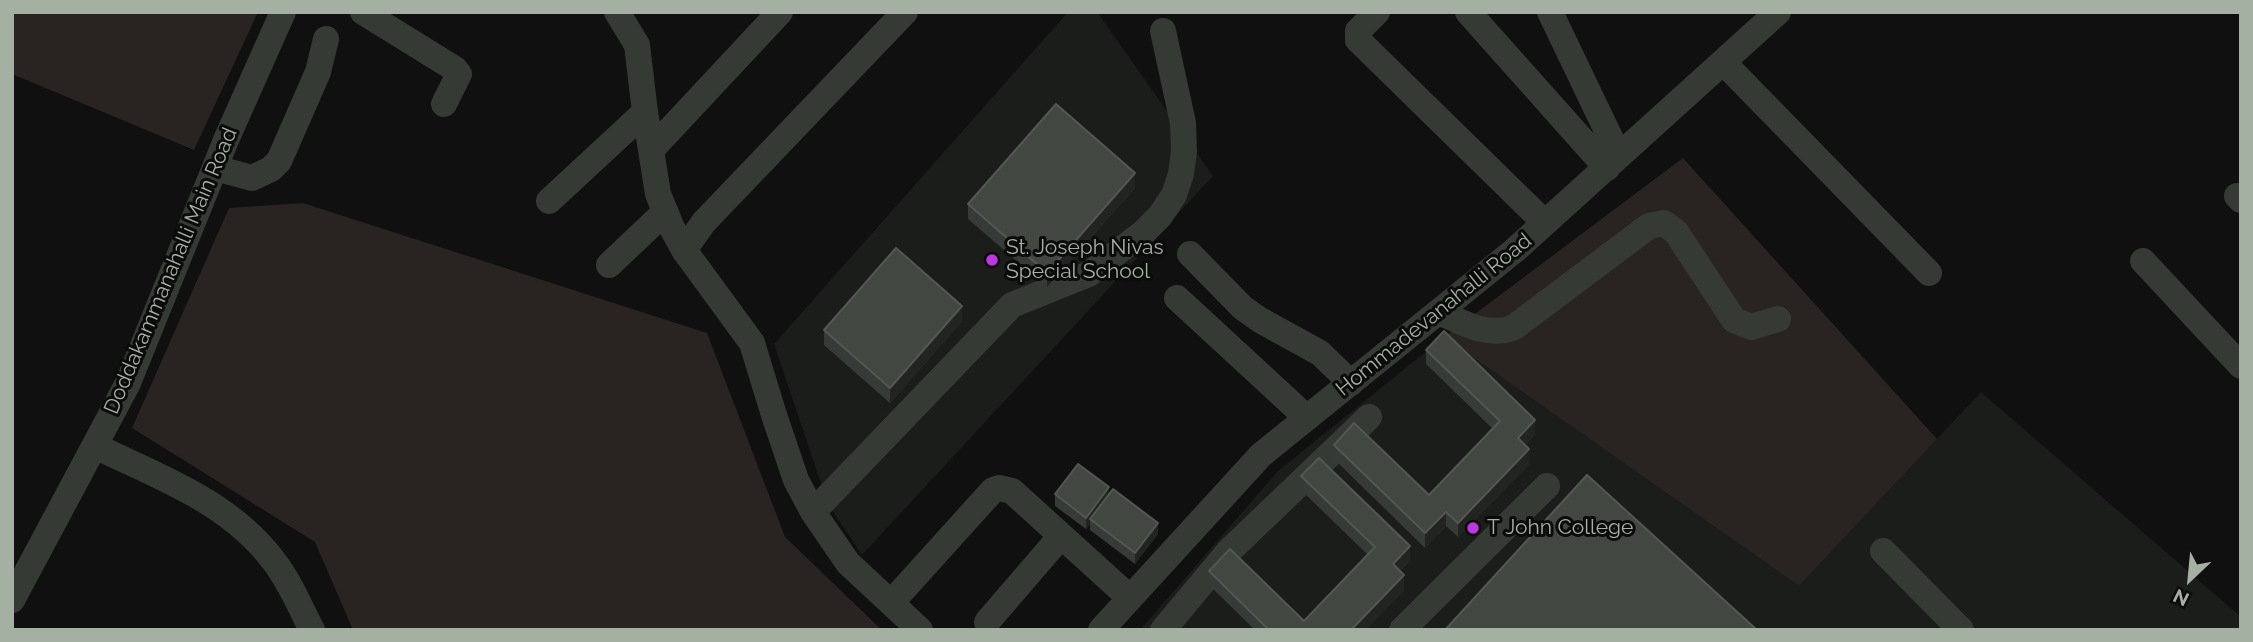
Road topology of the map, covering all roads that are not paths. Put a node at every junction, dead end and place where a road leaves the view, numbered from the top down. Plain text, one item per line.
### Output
1 (283, 12) edge
2 (363, 12) edge
3 (617, 12) edge
4 (780, 12) edge
5 (905, 12) edge
6 (1377, 12) edge
7 (1468, 12) edge
8 (1550, 12) edge
9 (1778, 12) edge
10 (1163, 31) dead end
11 (326, 39) dead end
12 (1723, 62) junction
13 (443, 104) dead end
14 (645, 113) junction
15 (651, 150) junction
16 (1613, 162) junction
17 (215, 168) junction
18 (550, 201) dead end
19 (665, 212) junction
20 (1545, 223) junction
21 (684, 250) junction
22 (1190, 254) dead end
23 (2143, 261) dead end
24 (609, 265) dead end
25 (1929, 273) dead end
26 (1177, 298) dead end
27 (1439, 312) junction
28 (1778, 318) dead end
29 (2241, 366) edge
30 (1351, 383) junction
31 (1369, 417) dead end
32 (1307, 418) junction
33 (94, 446) junction
34 (1547, 486) dead end
35 (813, 512) junction
36 (1061, 536) junction
37 (1883, 551) dead end
38 (1130, 598) junction
39 (12, 600) edge
40 (891, 603) junction
41 (987, 622) dead end
42 (312, 630) edge
43 (920, 630) edge
44 (1101, 630) edge
45 (1163, 630) edge
46 (1402, 630) edge
47 (1961, 630) edge

1 - 17 street, Doddakammanahalli Main Road
2 - 13 street
3 - 14 street
4 - 15 street
5 - 21 street
6 - 20 street
7 - 16 street
8 - 16 street
9 - 12 street, Hommadevanahalli Road
10 - 35 street
11 - 17 street
12 - 16 street, Hommadevanahalli Road
12 - 25 street
14 - 15 street
14 - 18 street
15 - 19 street
16 - 20 street, Hommadevanahalli Road
17 - 33 street, Doddakammanahalli Main Road
19 - 21 street
19 - 24 street
20 - 27 street, Hommadevanahalli Road
21 - 35 street
22 - 30 street
23 - 29 street
26 - 32 street
27 - 28 street
27 - 30 street, Hommadevanahalli Road
30 - 32 street, Hommadevanahalli Road
31 - 45 street
32 - 38 street, Hommadevanahalli Road
33 - 39 street, Doddakammanahalli Main Road
33 - 42 street
34 - 46 street
35 - 40 street
36 - 38 street
36 - 40 street
36 - 41 street
37 - 47 street
38 - 44 street, Hommadevanahalli Road
40 - 43 street

